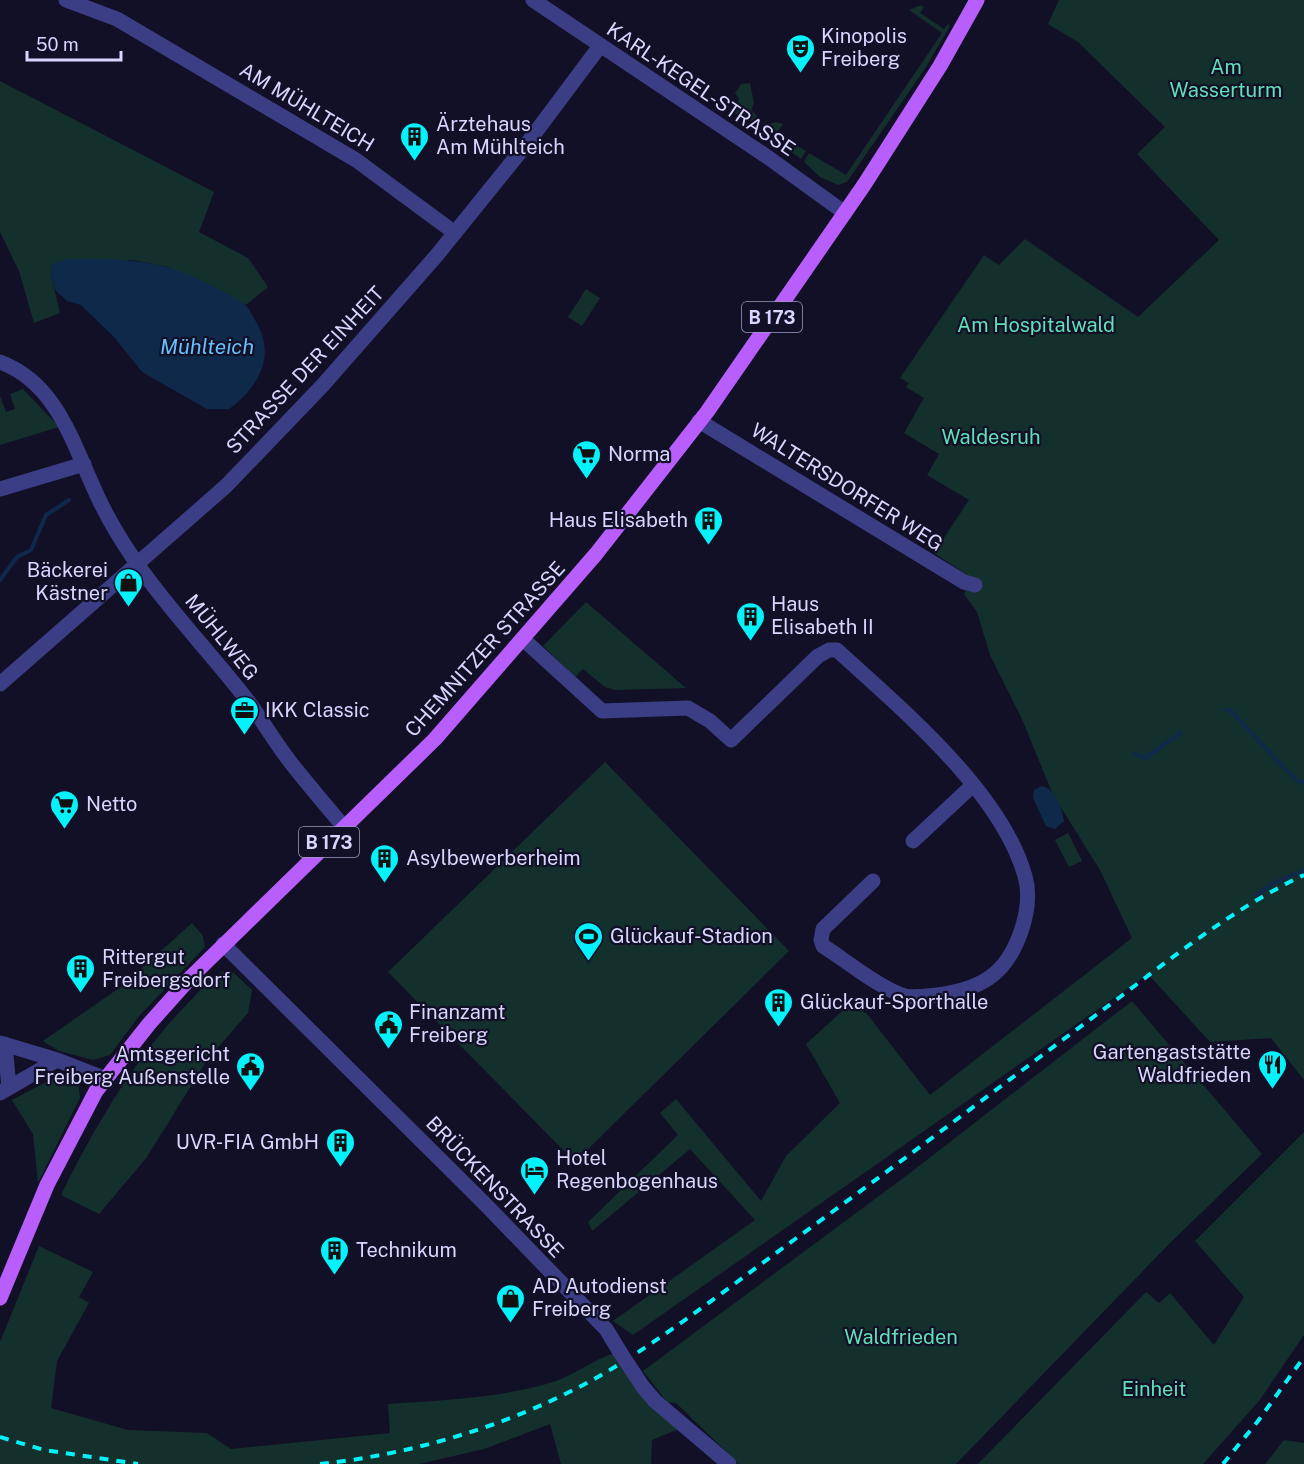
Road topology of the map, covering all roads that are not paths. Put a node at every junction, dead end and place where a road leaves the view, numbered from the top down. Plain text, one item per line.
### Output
1 (66, 0) edge
2 (533, 0) edge
3 (977, 0) edge
4 (600, 46) junction
5 (845, 213) junction
6 (455, 233) junction
7 (0, 362) edge
8 (699, 421) junction
9 (84, 464) junction
10 (0, 489) edge
11 (135, 565) junction
12 (975, 585) dead end
13 (524, 639) junction
14 (0, 684) edge
15 (973, 785) junction
16 (344, 827) junction
17 (913, 841) dead end
18 (873, 881) dead end
19 (223, 944) junction
20 (3, 1044) edge
21 (57, 1060) junction
22 (106, 1079) junction
23 (5, 1091) edge
24 (0, 1298) edge
25 (729, 1464) edge

1 - 6 street, AM MÜHLTEICH
2 - 4 street, KARL-KEGEL-STRASSE
3 - 5 main road, CHEMNITZER STRASSE / B 173
4 - 5 street, KARL-KEGEL-STRASSE
4 - 6 street, STRASSE DER EINHEIT
5 - 8 main road, CHEMNITZER STRASSE / B 173
6 - 11 street, STRASSE DER EINHEIT
7 - 9 street, MÜHLWEG
8 - 12 street, WALTERSDORFER WEG
8 - 13 main road, CHEMNITZER STRASSE / B 173
9 - 10 street
9 - 11 street, MÜHLWEG
11 - 14 street, STRASSE DER EINHEIT
11 - 16 street, MÜHLWEG
13 - 15 street
13 - 16 main road, CHEMNITZER STRASSE / B 173
15 - 17 street
15 - 18 street
16 - 19 main road, CHEMNITZER STRASSE / B 173
19 - 22 main road, CHEMNITZER STRASSE / B 173
19 - 25 street, BRÜCKENSTRASSE, bridge
20 - 21 street
20 - 23 street
21 - 22 street
21 - 23 street
22 - 24 main road, CHEMNITZER STRASSE / B 173

